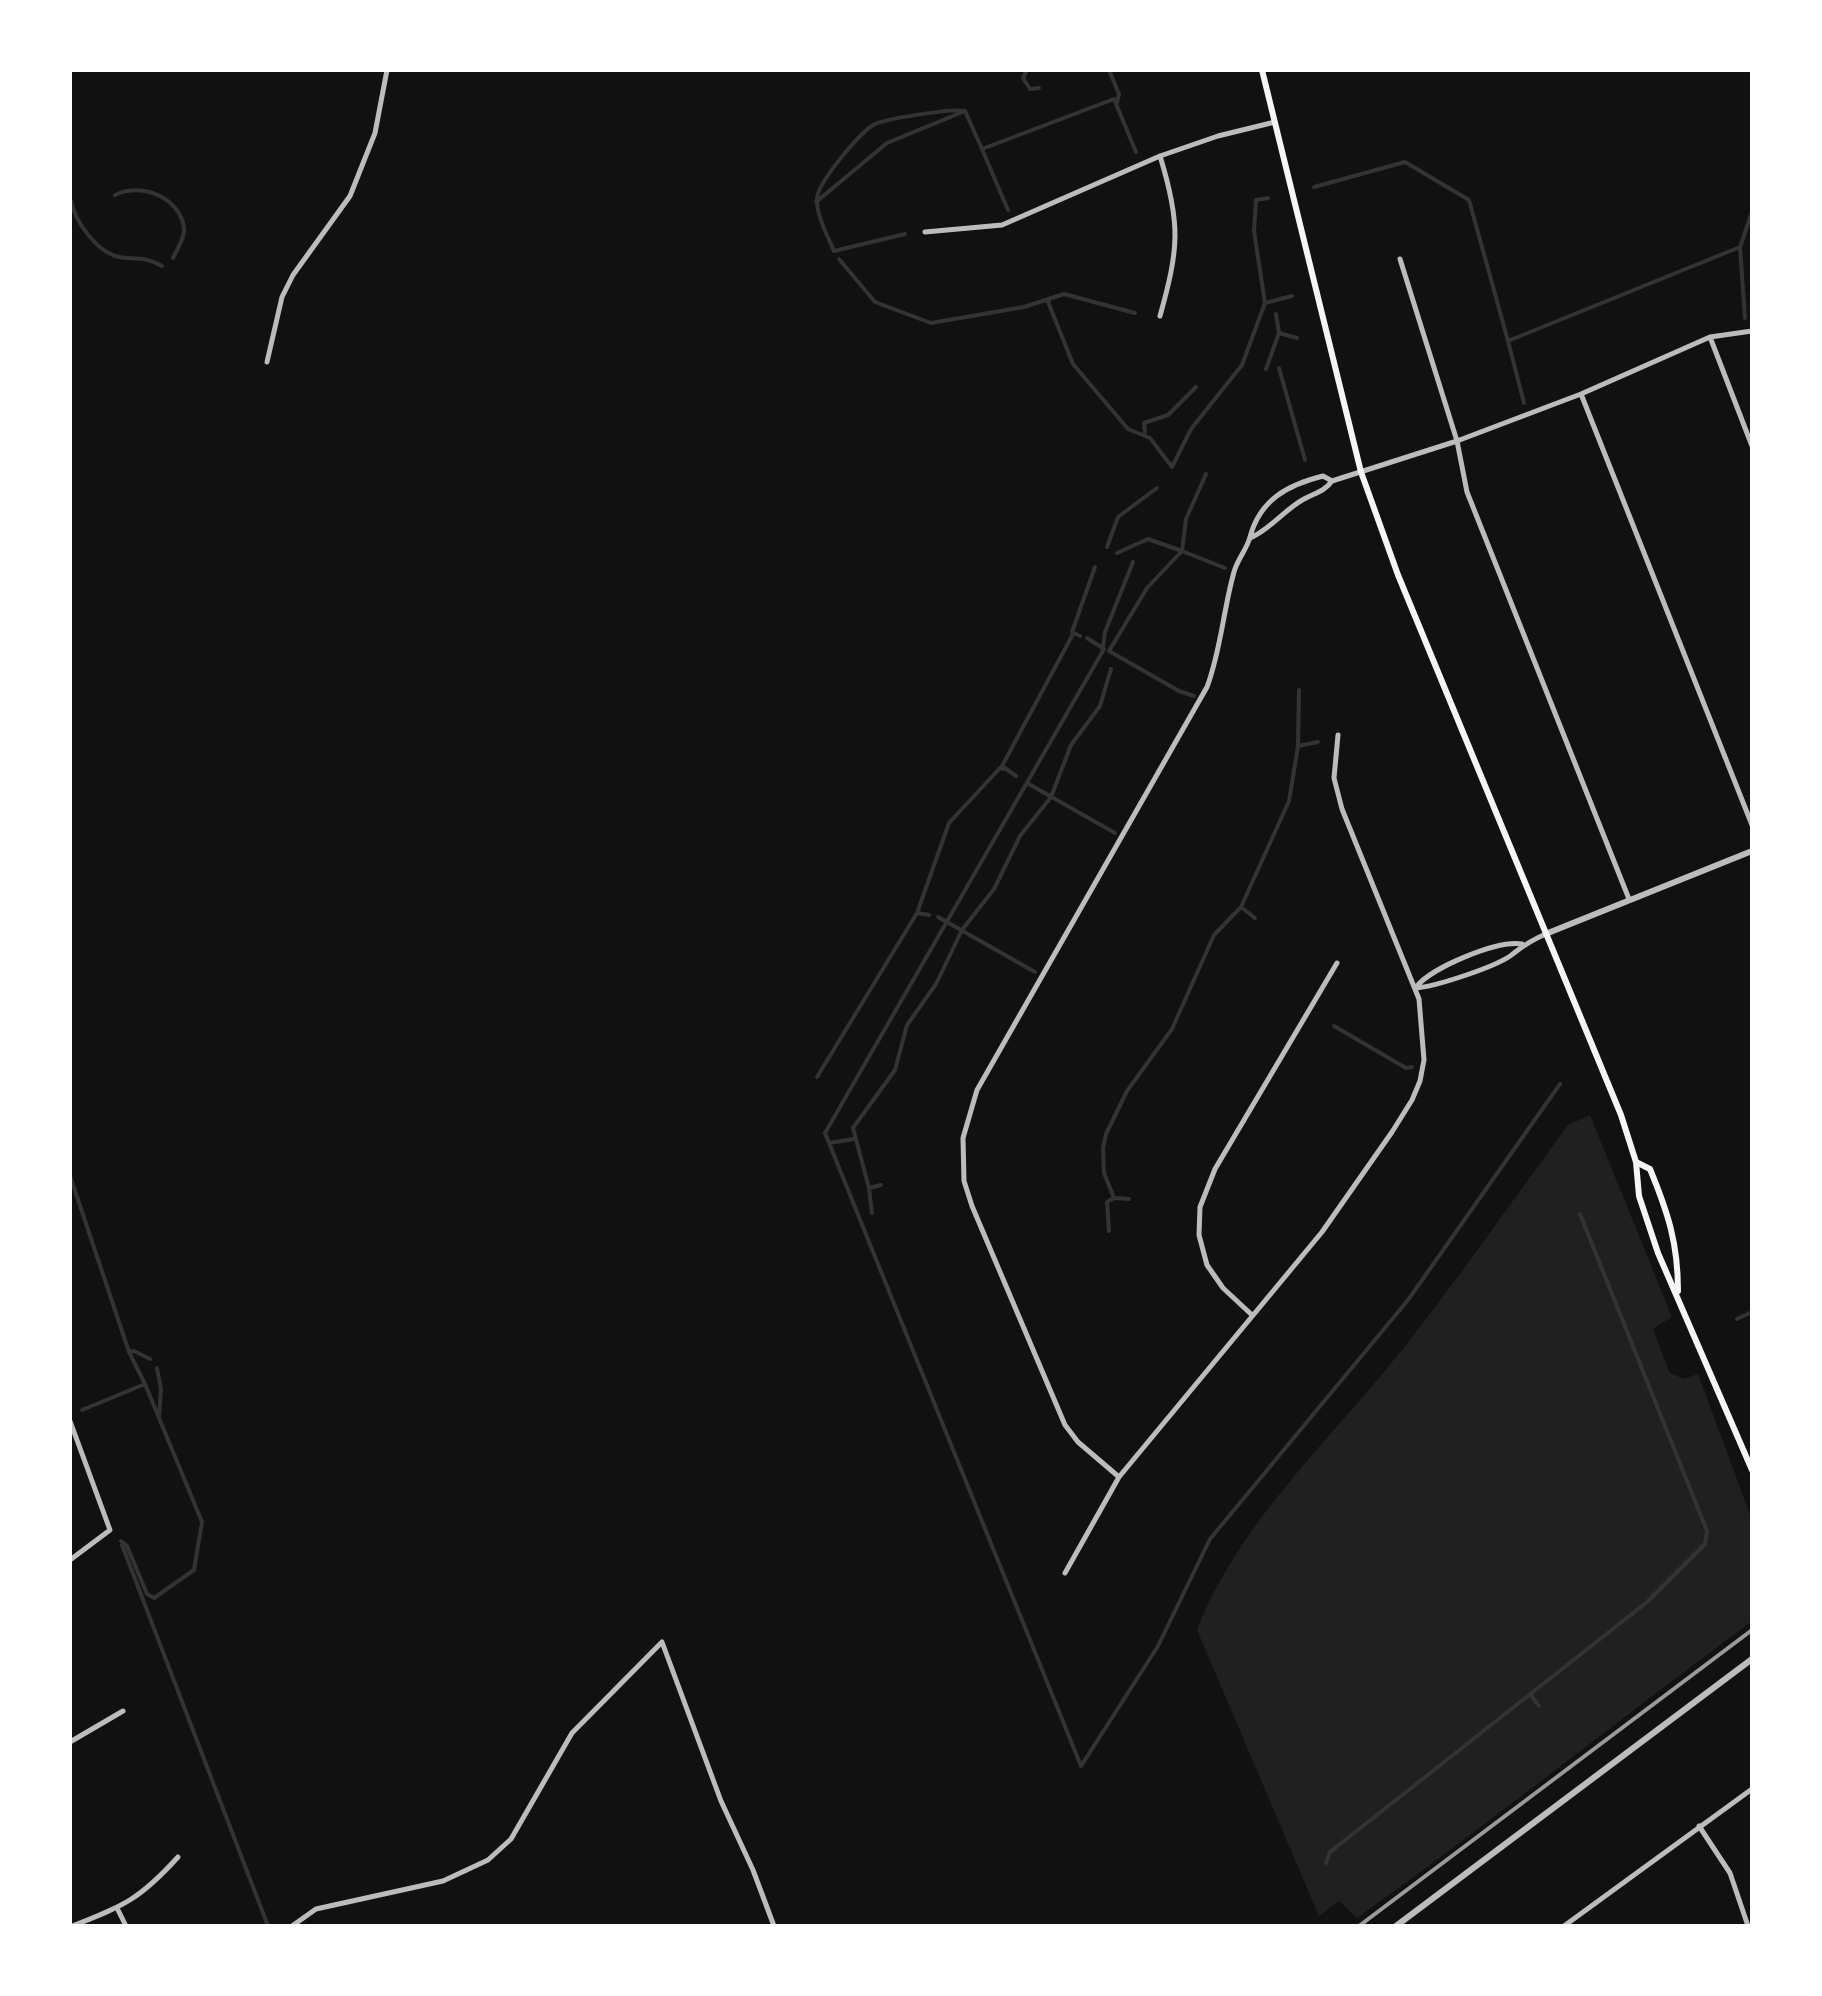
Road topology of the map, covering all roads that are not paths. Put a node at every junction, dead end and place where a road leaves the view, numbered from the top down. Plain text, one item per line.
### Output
1 (387, 70) edge
2 (1262, 70) edge
3 (1275, 122) junction
4 (1160, 156) junction
5 (925, 232) dead end
6 (1400, 260) dead end
7 (1160, 316) dead end
8 (1752, 332) edge
9 (1710, 337) junction
10 (267, 362) dead end
11 (1581, 394) junction
12 (1457, 441) junction
13 (1752, 446) edge
14 (1361, 472) junction
15 (1332, 481) junction
16 (1269, 502) junction
17 (1282, 513) junction
18 (1250, 538) junction
19 (1338, 735) dead end
20 (1752, 825) edge
21 (1752, 851) edge
22 (1630, 899) junction
23 (1548, 932) junction
24 (1522, 944) junction
25 (1482, 951) junction
26 (1337, 964) dead end
27 (1488, 965) junction
28 (1415, 988) junction
29 (1636, 1162) junction
30 (1678, 1297) junction
31 (1252, 1316) junction
32 (70, 1421) edge
33 (1752, 1470) edge
34 (1119, 1477) junction
35 (70, 1560) edge
36 (1066, 1573) dead end
37 (1752, 1659) edge
38 (124, 1711) dead end
39 (70, 1742) edge
40 (1752, 1788) edge
41 (1699, 1826) junction
42 (178, 1857) dead end
43 (117, 1908) junction
44 (72, 1926) edge
45 (126, 1926) edge
46 (292, 1926) edge
47 (774, 1926) edge
48 (1396, 1926) edge
49 (1564, 1926) edge
50 (1748, 1926) edge

1 - 10 street
2 - 3 main road
3 - 4 street
3 - 14 main road
4 - 5 street
4 - 7 street
6 - 12 street
8 - 9 street
9 - 11 street
9 - 13 street
11 - 12 street
11 - 20 street
12 - 14 street
12 - 22 street
14 - 15 street
14 - 23 main road
15 - 16 street
15 - 17 street
16 - 17 street
16 - 18 street
17 - 18 street
18 - 34 street
19 - 28 street
21 - 22 street
22 - 23 street
23 - 24 street
23 - 29 main road
24 - 25 street
24 - 27 street
25 - 27 street
25 - 28 street
26 - 31 street
27 - 28 street
28 - 31 street
29 - 30 main road
29 - 30 main road
30 - 33 main road
31 - 34 street
32 - 35 street
34 - 36 street
37 - 48 street
38 - 39 street
40 - 41 street
41 - 49 street
41 - 50 street
42 - 43 street
43 - 44 street
43 - 45 street
46 - 47 street

